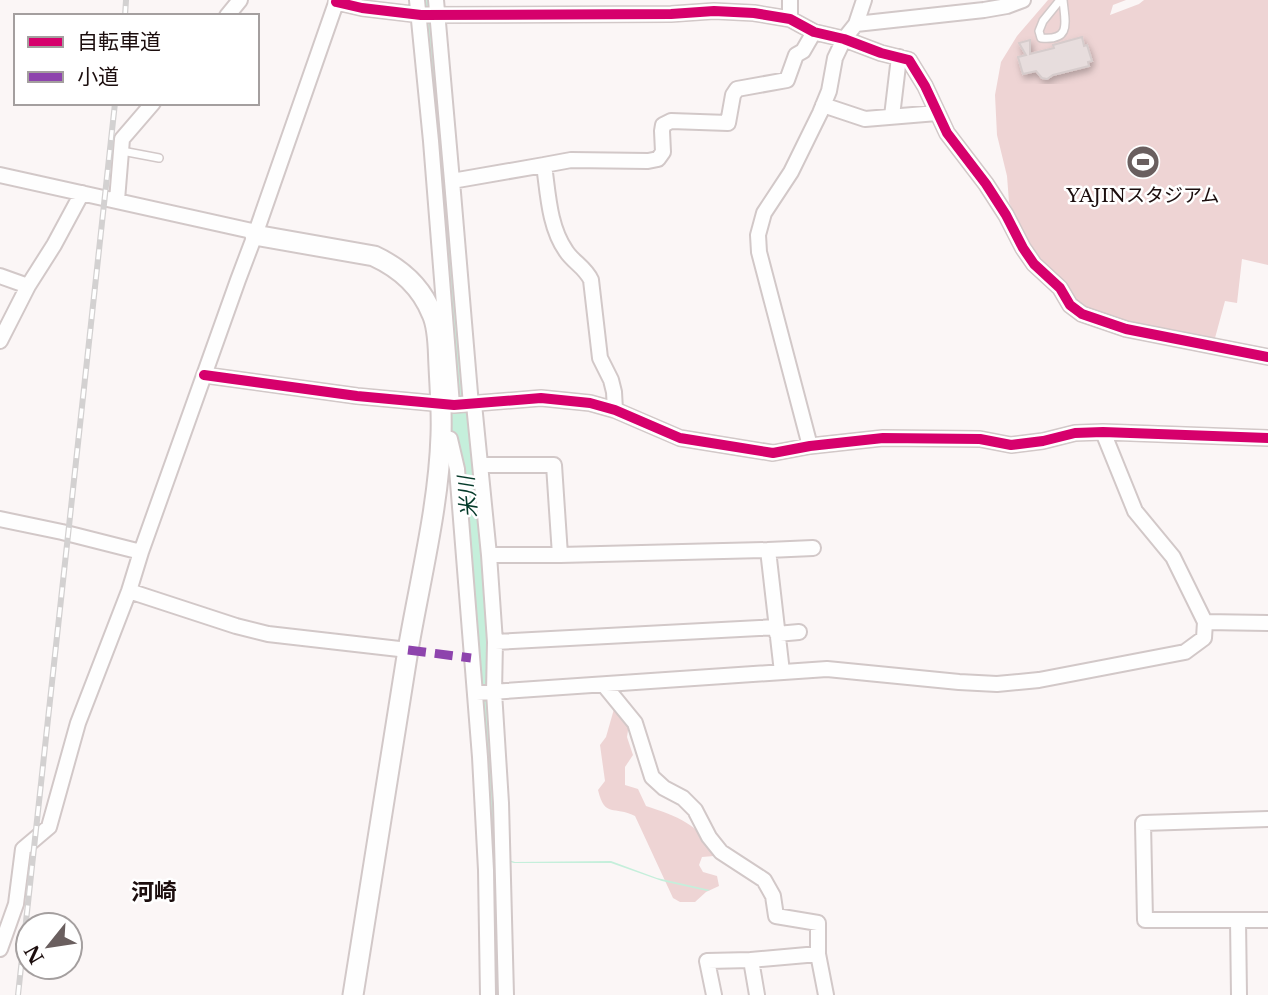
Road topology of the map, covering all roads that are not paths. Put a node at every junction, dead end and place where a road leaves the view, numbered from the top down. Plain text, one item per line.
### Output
1 (240, 0) edge
2 (790, 0) edge
3 (864, 0) edge
4 (1023, 0) edge
5 (1062, 0) edge
6 (337, 1) edge
7 (427, 10) edge
8 (229, 14) edge
9 (790, 19) junction
10 (856, 24) junction
11 (814, 32) junction
12 (844, 39) junction
13 (899, 57) junction
14 (150, 105) edge
15 (823, 105) junction
16 (937, 113) junction
17 (892, 116) junction
18 (121, 151) junction
19 (159, 158) dead end
20 (544, 165) junction
21 (0, 175) edge
22 (452, 181) junction
23 (82, 192) junction
24 (117, 201) junction
25 (255, 234) junction
26 (0, 276) edge
27 (28, 286) junction
28 (0, 341) edge
29 (1268, 357) edge
30 (204, 375) junction
31 (460, 405) junction
32 (615, 410) junction
33 (1103, 432) junction
34 (442, 436) junction
35 (1268, 438) edge
36 (810, 446) junction
37 (480, 465) junction
38 (0, 519) edge
39 (813, 548) dead end
40 (768, 550) junction
41 (141, 552) junction
42 (489, 555) junction
43 (560, 555) junction
44 (129, 591) junction
45 (1205, 622) junction
46 (1268, 623) edge
47 (777, 631) junction
48 (799, 632) dead end
49 (495, 642) junction
50 (408, 650) junction
51 (782, 672) junction
52 (604, 685) junction
53 (494, 692) junction
54 (476, 693) junction
55 (1268, 819) edge
56 (1238, 920) junction
57 (1268, 920) edge
58 (0, 949) edge
59 (818, 954) junction
60 (751, 960) junction
61 (353, 995) edge
62 (488, 995) edge
63 (506, 995) edge
64 (714, 995) edge
65 (757, 995) edge
66 (826, 995) edge
67 (1239, 995) edge

1 - 8 street
2 - 9 street
3 - 10 street
4 - 10 street
5 - 5 lane
6 - 7 street
6 - 25 street
7 - 9 street
7 - 22 street
7 - 31 street
9 - 11 street
10 - 12 street
11 - 12 street
11 - 20 street
12 - 13 street
12 - 15 street
13 - 16 street
13 - 17 street
14 - 18 street
15 - 17 street
15 - 36 street
16 - 17 street
16 - 29 street
18 - 19 lane
18 - 24 street
20 - 22 street
20 - 32 street
21 - 23 street
22 - 31 street
23 - 24 street
23 - 27 street
24 - 25 street
25 - 30 street
25 - 31 street
26 - 27 street
27 - 28 street
30 - 31 street
30 - 41 street
31 - 32 street
31 - 34 street
31 - 37 street
32 - 36 street
33 - 35 street
33 - 36 street
33 - 45 street
34 - 50 street
34 - 54 street
37 - 42 street
37 - 43 street
38 - 41 street
39 - 40 street
40 - 43 street
40 - 47 street
41 - 44 street
42 - 43 street
42 - 49 street
44 - 50 street
44 - 58 street
45 - 46 street
45 - 51 street
47 - 48 street
47 - 49 street
47 - 51 street
49 - 53 street
50 - 61 street
51 - 52 street
52 - 53 street
52 - 59 street
53 - 54 street
53 - 63 street
54 - 62 street
55 - 56 street
56 - 57 street
56 - 67 street
59 - 60 street
59 - 66 street
60 - 64 street
60 - 65 street

